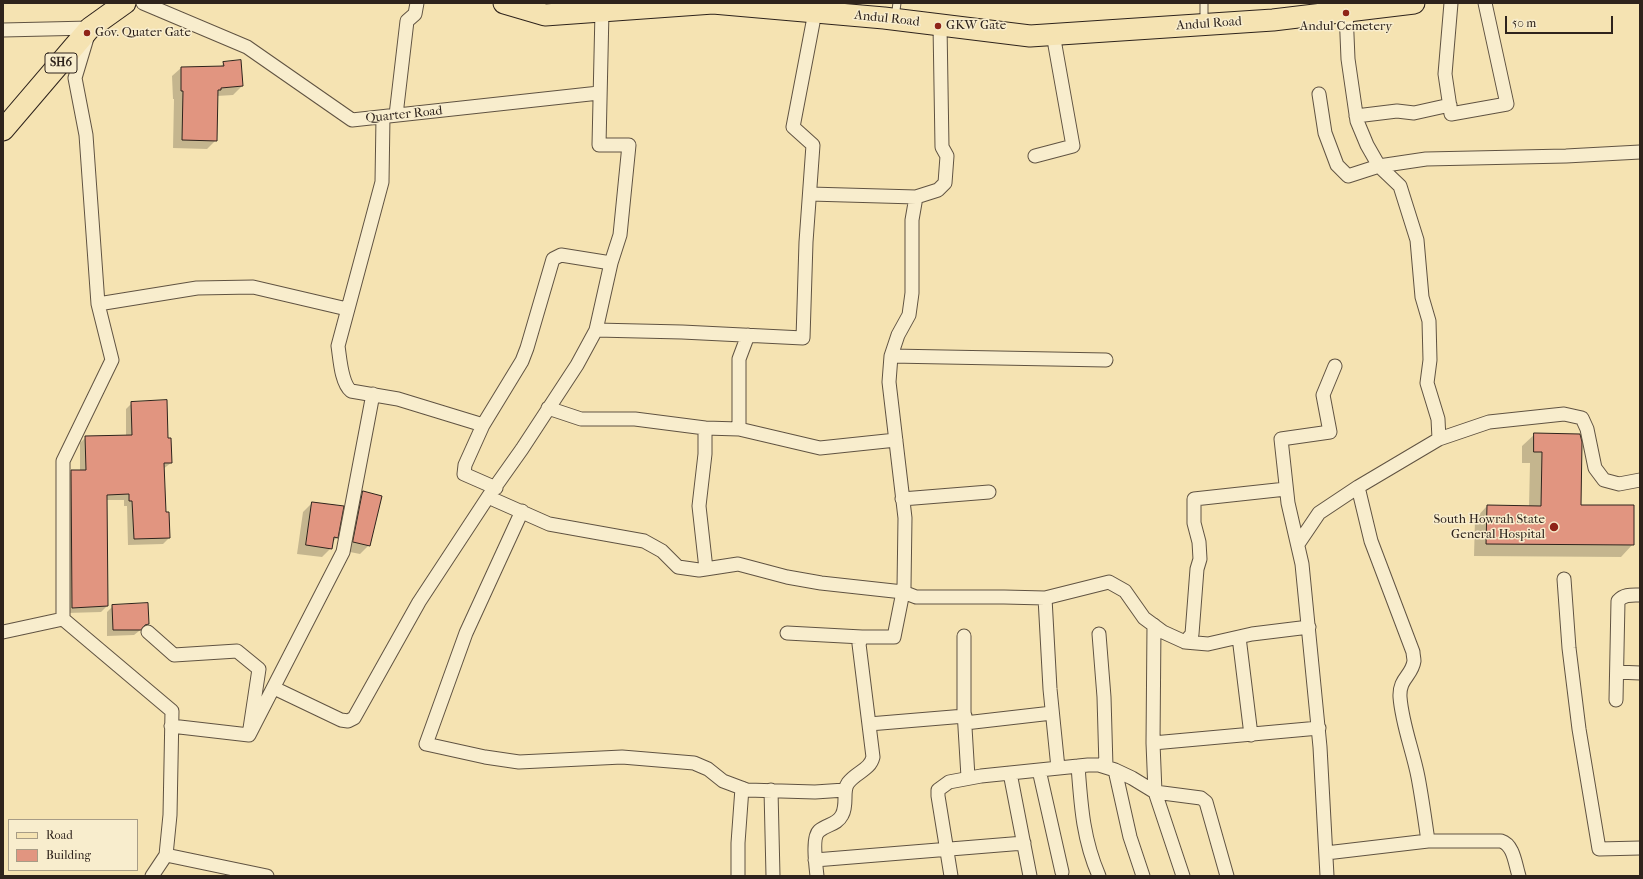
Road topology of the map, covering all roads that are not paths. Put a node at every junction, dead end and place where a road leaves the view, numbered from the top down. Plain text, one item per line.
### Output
1 (125, 3) edge
2 (143, 3) edge
3 (417, 3) edge
4 (504, 3) edge
5 (1204, 3) edge
6 (1414, 3) edge
7 (1451, 3) edge
8 (1486, 3) edge
9 (602, 11) junction
10 (896, 11) edge
11 (1346, 11) junction
12 (815, 12) junction
13 (1204, 24) junction
14 (940, 25) junction
15 (90, 28) junction
16 (3, 30) edge
17 (1053, 34) junction
18 (599, 93) junction
19 (1319, 94) dead end
20 (1450, 105) junction
21 (396, 115) junction
22 (1356, 116) junction
23 (383, 117) junction
24 (3, 130) edge
25 (1640, 152) edge
26 (1035, 156) dead end
27 (1379, 166) junction
28 (810, 194) junction
29 (916, 197) junction
30 (611, 263) junction
31 (98, 304) junction
32 (348, 309) junction
33 (596, 330) junction
34 (748, 335) junction
35 (891, 356) junction
36 (1106, 360) dead end
37 (1335, 366) dead end
38 (373, 394) junction
39 (548, 408) junction
40 (483, 426) junction
41 (705, 428) junction
42 (739, 429) junction
43 (1439, 439) junction
44 (896, 440) junction
45 (1640, 480) edge
46 (1358, 487) junction
47 (1286, 489) junction
48 (492, 492) junction
49 (989, 492) dead end
50 (902, 499) junction
51 (522, 511) junction
52 (1298, 544) junction
53 (706, 569) junction
54 (1564, 579) dead end
55 (903, 592) junction
56 (1640, 595) edge
57 (1045, 598) junction
58 (63, 619) junction
59 (1154, 625) junction
60 (1309, 627) junction
61 (3, 632) edge
62 (148, 632) dead end
63 (787, 633) dead end
64 (1099, 634) dead end
65 (964, 636) dead end
66 (862, 637) junction
67 (1239, 637) junction
68 (1185, 642) junction
69 (1617, 672) junction
70 (1640, 673) edge
71 (274, 688) junction
72 (1616, 700) dead end
73 (1052, 713) junction
74 (965, 720) junction
75 (869, 724) junction
76 (171, 726) junction
77 (1319, 728) junction
78 (249, 734) junction
79 (1251, 735) junction
80 (1153, 742) junction
81 (1078, 766) junction
82 (1058, 768) junction
83 (1111, 769) junction
84 (1039, 770) junction
85 (1010, 773) junction
86 (968, 777) junction
87 (742, 788) junction
88 (771, 790) junction
89 (845, 790) junction
90 (1155, 792) junction
91 (1428, 841) junction
92 (1024, 843) junction
93 (1640, 848) edge
94 (947, 850) junction
95 (1326, 853) junction
96 (166, 855) junction
97 (815, 860) junction
98 (1062, 872) dead end
99 (152, 876) edge
100 (267, 876) edge
101 (738, 876) edge
102 (773, 876) edge
103 (817, 876) edge
104 (951, 876) edge
105 (1030, 876) edge
106 (1099, 876) edge
107 (1143, 876) edge
108 (1183, 876) edge
109 (1226, 876) edge
110 (1327, 876) edge
111 (1519, 876) edge

1 - 15 main road, SH6
2 - 23 street, Quarter Road
3 - 21 street
4 - 9 main road, Andul Road
5 - 13 lane
6 - 11 main road, Andul Road
7 - 20 street
8 - 20 street
9 - 12 main road, Andul Road
9 - 18 street
10 - 12 main road, Andul Road
10 - 14 main road, Andul Road
11 - 13 main road, Andul Road
11 - 22 street
12 - 28 street
13 - 17 main road, Andul Road
14 - 17 main road, Andul Road
14 - 29 street
15 - 16 street
15 - 24 main road, SH6
15 - 31 street
17 - 26 street
18 - 21 street, Quarter Road
18 - 30 street
19 - 27 street
20 - 22 street
21 - 23 street, Quarter Road
22 - 27 street
23 - 32 street
25 - 27 street
27 - 43 street
28 - 29 street
28 - 34 street
29 - 35 street
30 - 33 street
30 - 40 street
31 - 32 street
31 - 58 street
32 - 38 street
33 - 34 street
33 - 39 street
34 - 42 street
35 - 36 street
35 - 44 street
37 - 47 street
38 - 40 street
38 - 71 street
39 - 41 street
39 - 48 street
40 - 48 street
41 - 42 street
41 - 53 street
42 - 44 street
43 - 45 street
43 - 46 street
44 - 50 street
46 - 52 street
46 - 91 street
47 - 52 street
47 - 68 street
48 - 51 street
48 - 71 street
49 - 50 street
50 - 55 street
51 - 53 street
51 - 87 street
52 - 60 street
53 - 55 street
54 - 93 street
55 - 57 street
55 - 66 street
56 - 69 street
57 - 59 street
57 - 73 street
58 - 61 street
58 - 76 street
59 - 68 street
59 - 80 street
60 - 67 street
60 - 77 street
62 - 78 street
63 - 66 street
64 - 83 street
65 - 74 street
66 - 75 street
67 - 68 street
67 - 79 street
69 - 70 street
69 - 72 street
71 - 78 street
73 - 74 street
73 - 82 street
74 - 75 street
74 - 86 street
75 - 89 street
76 - 78 street
76 - 96 street
77 - 79 street
77 - 95 street
79 - 80 street
80 - 90 street
81 - 82 street
81 - 83 street
81 - 106 street
82 - 84 street
83 - 90 street
83 - 107 street
84 - 85 street
84 - 98 street
85 - 86 street
85 - 92 street
86 - 94 street
87 - 88 street
87 - 101 street
88 - 89 street
88 - 102 street
89 - 97 street
90 - 108 street
90 - 109 street
91 - 95 street
91 - 111 street
92 - 94 street
92 - 105 street
94 - 97 street
94 - 104 street
95 - 110 street
96 - 99 street
96 - 100 street
97 - 103 street

